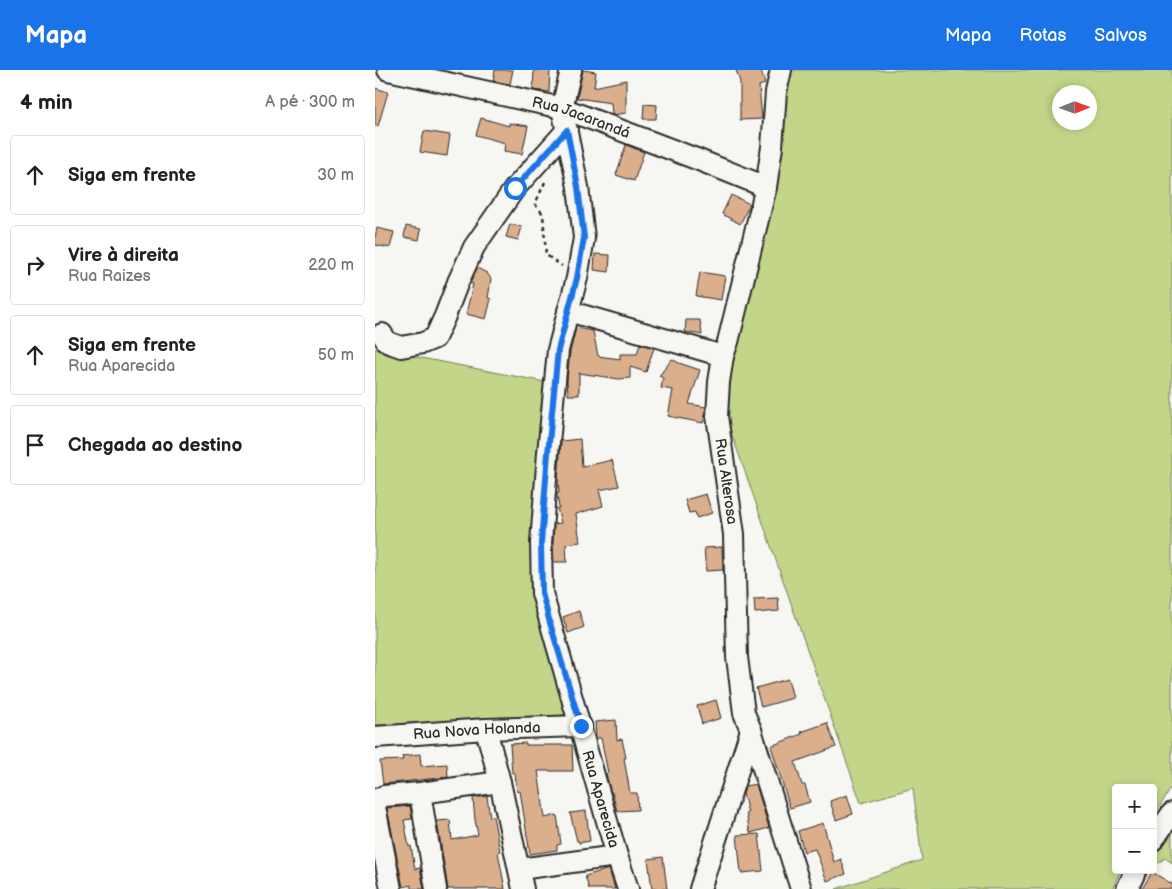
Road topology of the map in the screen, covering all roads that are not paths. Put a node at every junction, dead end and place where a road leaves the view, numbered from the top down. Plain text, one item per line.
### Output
1 (388, 70) edge
2 (571, 70) edge
3 (768, 70) edge
4 (781, 70) edge
5 (776, 92) junction
6 (562, 108) junction
7 (567, 130) junction
8 (766, 188) junction
9 (568, 310) junction
10 (382, 334) dead end
11 (723, 356) junction
12 (581, 726) junction
13 (486, 729) junction
14 (751, 730) junction
15 (375, 737) edge
16 (500, 782) junction
17 (420, 794) junction
18 (1172, 813) edge
19 (1157, 834) edge
20 (617, 856) junction
21 (519, 869) junction
22 (1134, 874) edge
23 (391, 889) edge
24 (436, 889) edge
25 (523, 889) edge
26 (628, 889) edge
27 (701, 889) edge
28 (801, 889) edge
29 (1127, 889) edge

1 - 6 street, Rua Jacarandá
2 - 6 street
3 - 5 street
4 - 5 street, Rua Alterosa
5 - 8 street, Rua Alterosa
6 - 7 street, Rua Aparecida
6 - 8 street, Rua Jacarandá
7 - 9 street, Rua Aparecida
7 - 10 street
8 - 11 street, Rua Alterosa
9 - 11 street
9 - 12 street, Rua Aparecida
11 - 14 street, Rua Alterosa
12 - 13 street, Rua Nova Holanda
12 - 20 street, Rua Aparecida
13 - 15 street, Rua Nova Holanda
13 - 16 street
14 - 27 street
14 - 28 street, Rua Alterosa
16 - 17 street
16 - 21 street
17 - 23 street
17 - 24 street
18 - 19 street
20 - 21 street
20 - 26 street, Rua Aparecida
21 - 25 street
22 - 29 street

